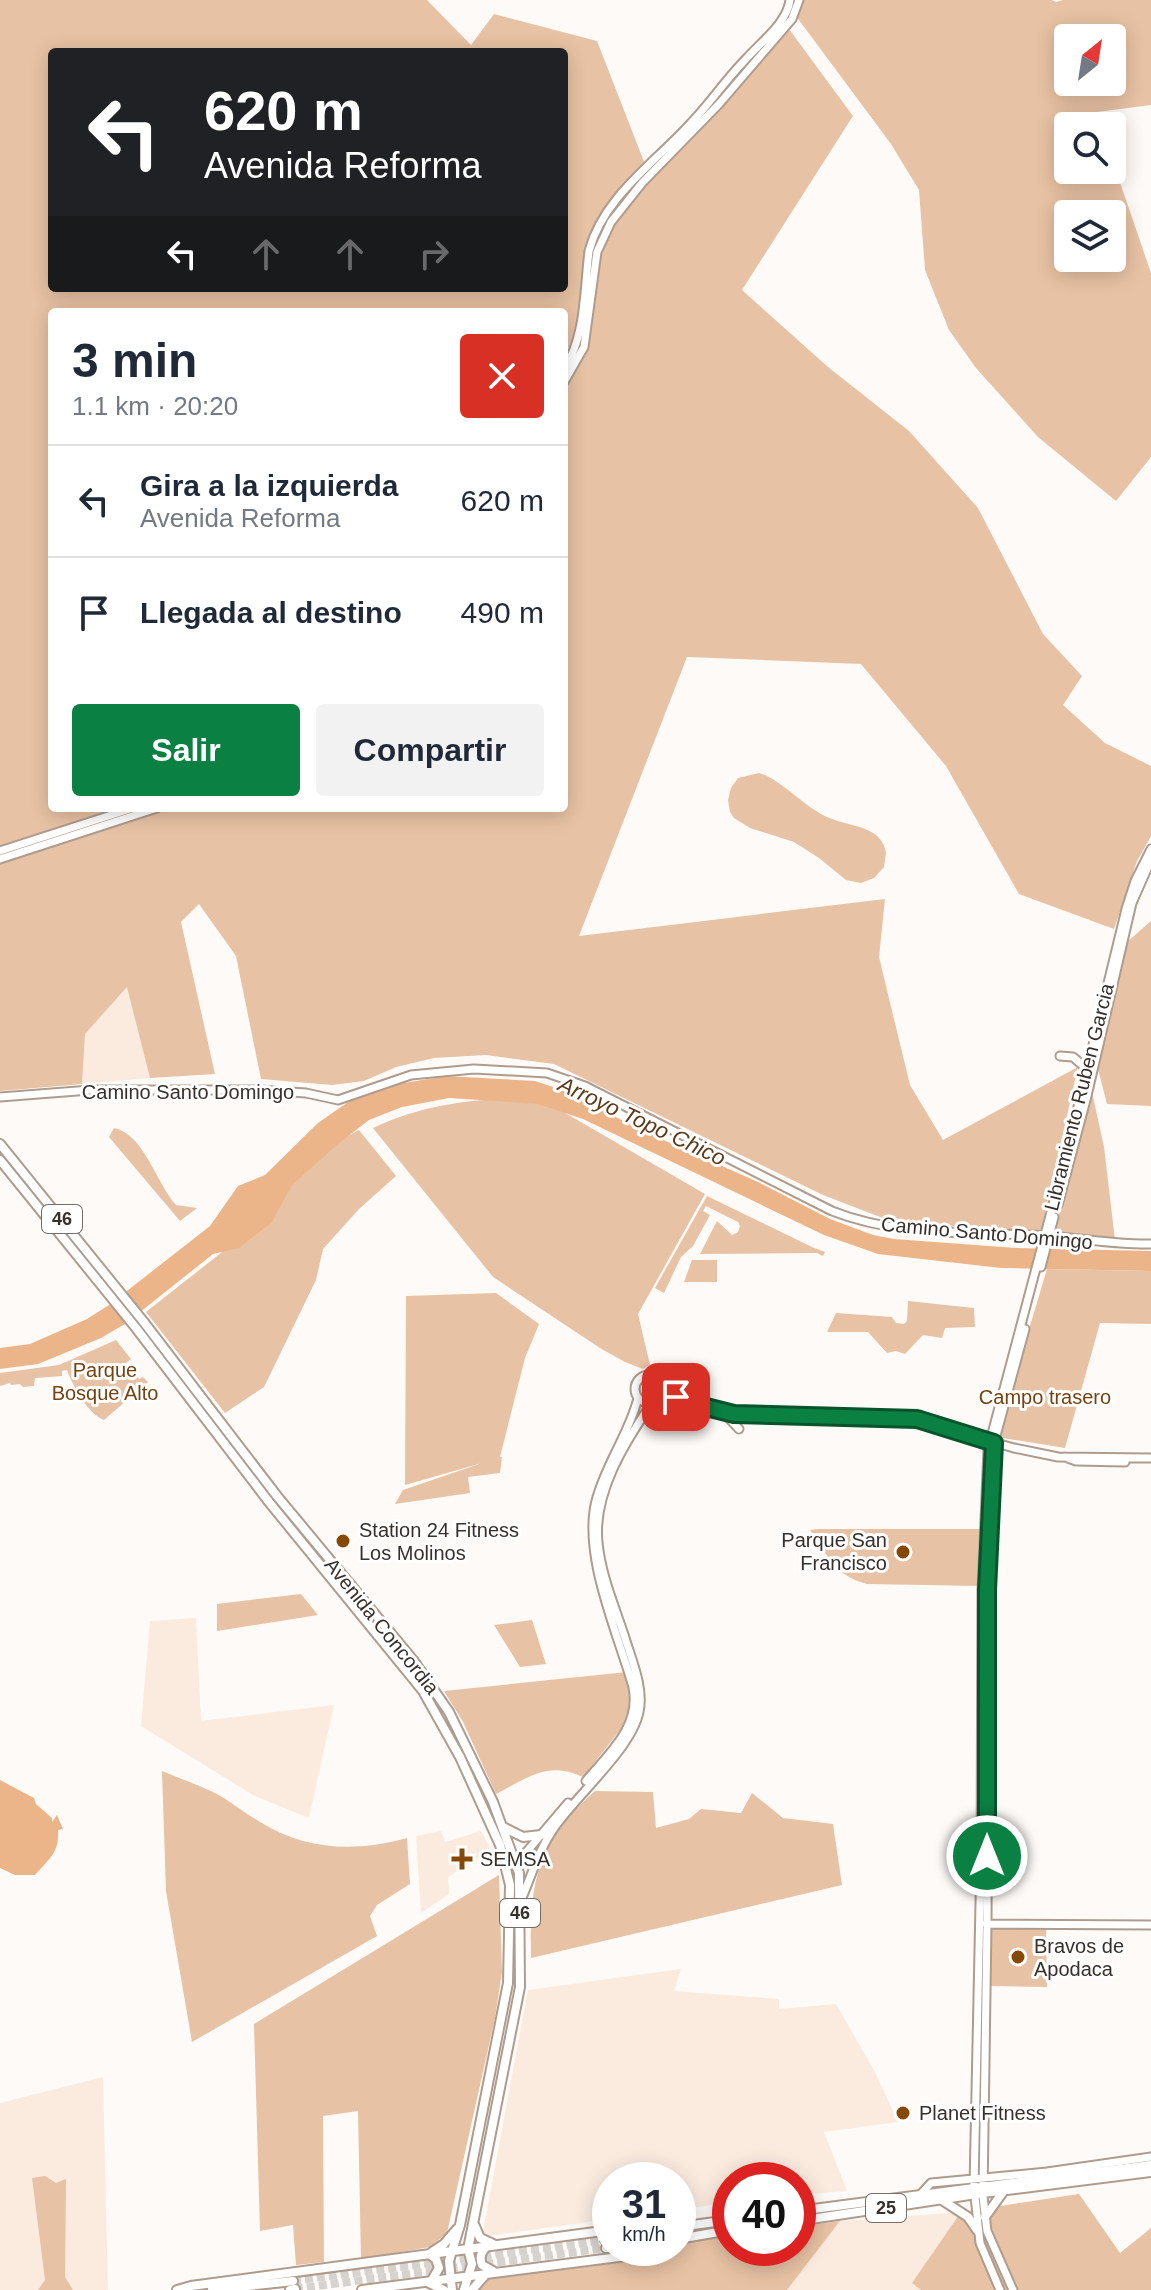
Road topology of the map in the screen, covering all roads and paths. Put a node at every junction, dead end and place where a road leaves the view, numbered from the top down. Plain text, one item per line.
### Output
1 (790, 0) edge
2 (799, 0) edge
3 (789, 16) junction
4 (628, 192) junction
5 (596, 240) junction
6 (568, 364) edge
7 (568, 376) edge
8 (121, 812) edge
9 (145, 812) edge
10 (1151, 849) edge
11 (0, 851) edge
12 (0, 859) edge
13 (1151, 860) edge
14 (1060, 1056) dead end
15 (1087, 1069) junction
16 (0, 1097) edge
17 (0, 1144) edge
18 (0, 1160) edge
19 (1045, 1239) junction
20 (1151, 1244) edge
21 (140, 1324) junction
22 (663, 1386) junction
23 (638, 1398) junction
24 (653, 1403) junction
25 (698, 1405) junction
26 (723, 1412) junction
27 (739, 1429) dead end
28 (991, 1446) junction
29 (1151, 1460) edge
30 (460, 1757) junction
31 (493, 1802) junction
32 (503, 1827) junction
33 (541, 1835) junction
34 (517, 1863) junction
35 (510, 1885) junction
36 (521, 1900) junction
37 (983, 1924) junction
38 (1151, 1925) edge
39 (1151, 2157) edge
40 (983, 2164) junction
41 (1151, 2165) edge
42 (1151, 2172) edge
43 (1001, 2177) junction
44 (978, 2186) junction
45 (1003, 2191) junction
46 (920, 2195) junction
47 (943, 2195) junction
48 (816, 2209) edge
49 (985, 2217) junction
50 (816, 2218) edge
51 (474, 2219) junction
52 (460, 2225) junction
53 (977, 2230) junction
54 (592, 2232) edge
55 (491, 2245) junction
56 (468, 2249) junction
57 (452, 2251) junction
58 (427, 2254) junction
59 (592, 2260) edge
60 (491, 2273) junction
61 (468, 2275) junction
62 (450, 2277) junction
63 (428, 2281) junction
64 (293, 2287) tunnel mouth
65 (177, 2290) edge
66 (212, 2290) edge
67 (362, 2290) edge
68 (444, 2290) edge
69 (452, 2290) edge
70 (464, 2290) edge
71 (472, 2290) edge
72 (1000, 2290) edge
73 (1013, 2290) edge

1 - 3 street
2 - 3 street
3 - 4 street
4 - 5 street
4 - 5 street
5 - 6 street
5 - 7 street
8 - 11 street
9 - 12 street
10 - 15 street, Libramiento Ruben Garcia
13 - 19 street, Libramiento Ruben Garcia
14 - 15 street
15 - 19 street, Libramiento Ruben Garcia
16 - 19 street, Camino Santo Domingo
17 - 21 main road, Avenida Concordia / 46
18 - 21 main road, Avenida Concordia / 46
19 - 20 street, Camino Santo Domingo
19 - 28 street, Libramiento Ruben Garcia
21 - 30 main road, Avenida Concordia / 46
21 - 31 main road, Avenida Concordia / 46
22 - 23 street
22 - 24 street
22 - 25 street
23 - 24 street
23 - 33 street
24 - 25 street
24 - 36 street
25 - 26 street
26 - 27 street
26 - 28 street
28 - 29 street
28 - 37 street, Libramiento Ruben Garcia
30 - 31 main road
30 - 35 main road, Avenida Concordia / 46
31 - 32 main road, Avenida Concordia / 46
32 - 33 main road
32 - 34 main road, Avenida Concordia / 46
33 - 34 street
34 - 35 main road
34 - 36 main road, Avenida Concordia / 46
35 - 52 main road, Avenida Concordia / 46
36 - 51 main road, Avenida Concordia / 46
37 - 38 street
37 - 40 street
37 - 44 street
39 - 43 street
40 - 43 street
40 - 44 street
41 - 44 main road, 25
42 - 45 main road, 25
43 - 44 street
44 - 45 main road, 25
44 - 46 street
44 - 47 main road
44 - 47 main road, 25
44 - 49 street
44 - 53 street
45 - 49 main road
46 - 47 main road, 25
46 - 48 main road, 25
47 - 50 main road, 25
47 - 53 main road
49 - 73 street
51 - 55 main road
51 - 56 main road, Avenida Concordia / 46
52 - 57 main road, Avenida Concordia / 46
52 - 58 main road
53 - 72 street
54 - 55 main road
55 - 56 main road
55 - 60 main road
56 - 57 main road
56 - 61 main road, Avenida Concordia / 46
57 - 58 main road
57 - 62 main road, Avenida Concordia / 46
58 - 63 main road
58 - 65 main road
59 - 60 main road
60 - 61 main road
60 - 71 main road
61 - 62 main road
61 - 70 main road, Avenida Concordia / 46
62 - 63 main road
62 - 69 main road, Avenida Concordia / 46
63 - 67 main road
63 - 68 main road
64 - 66 main road

